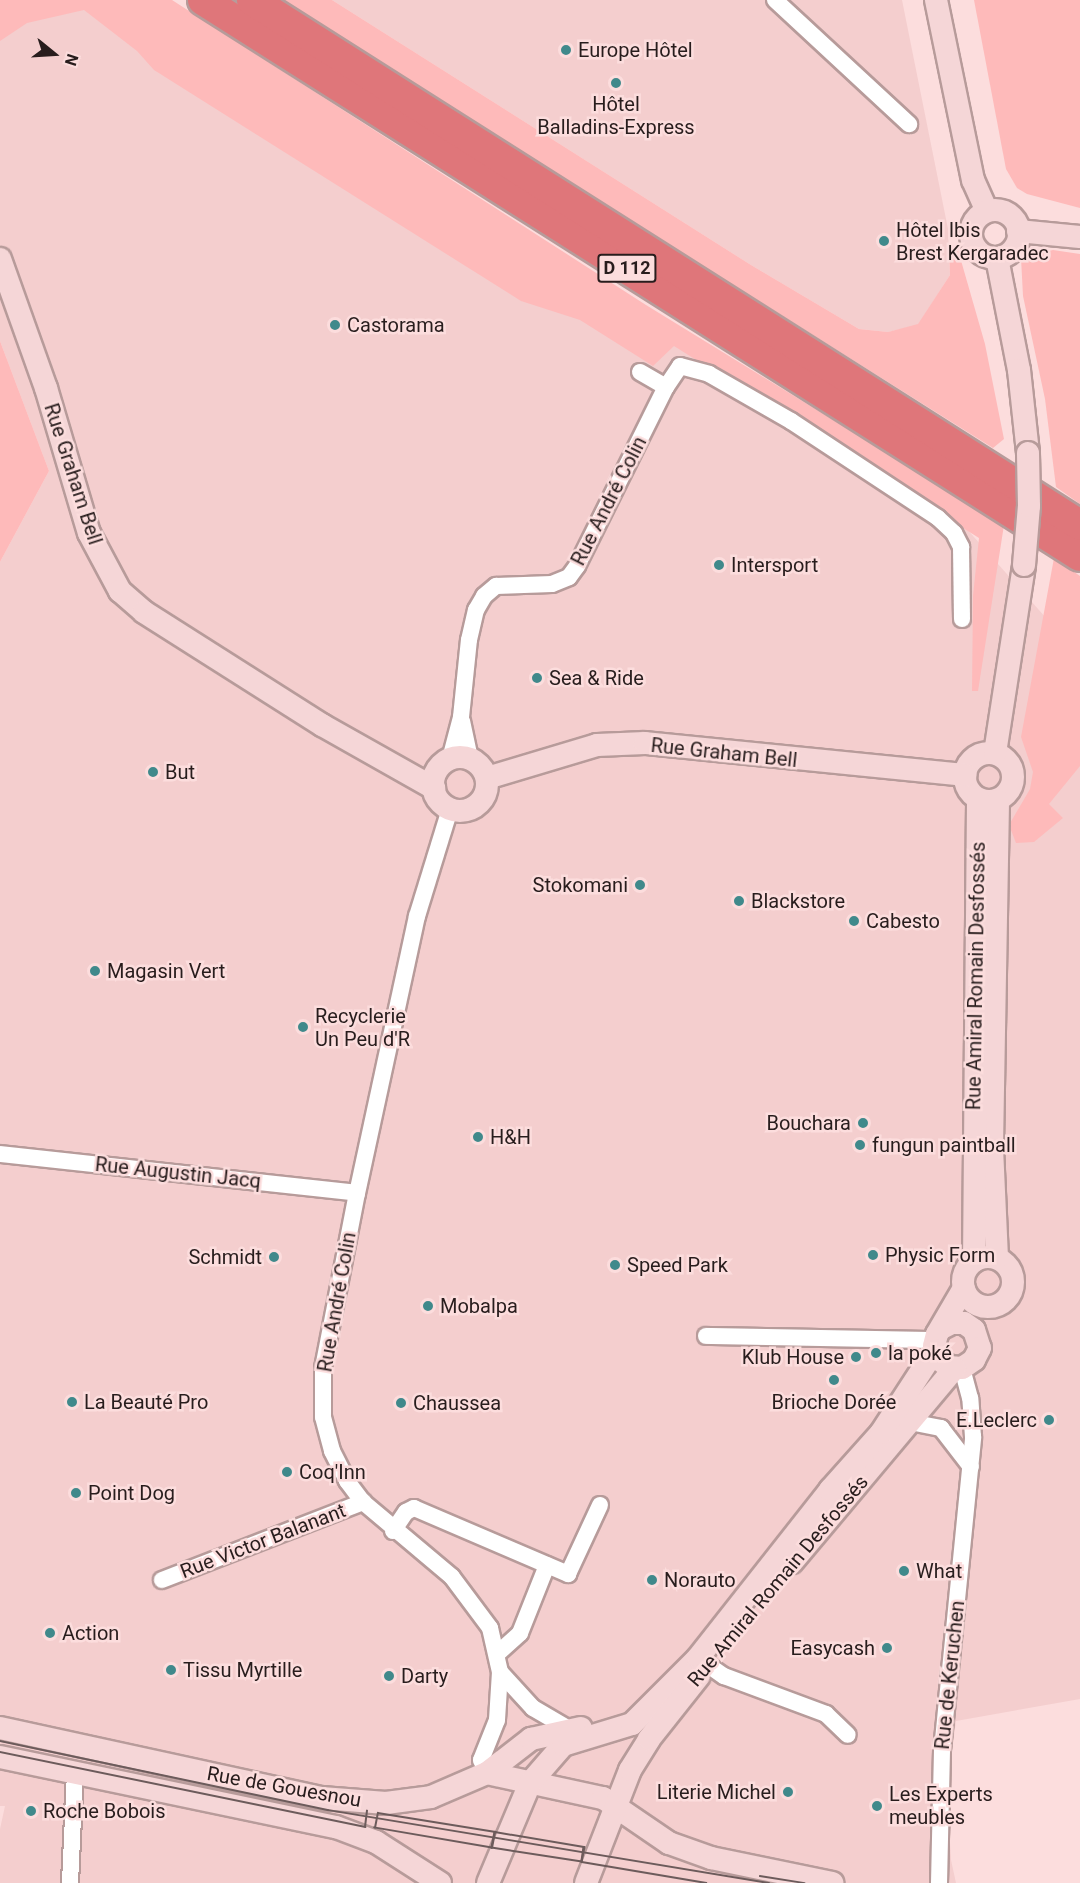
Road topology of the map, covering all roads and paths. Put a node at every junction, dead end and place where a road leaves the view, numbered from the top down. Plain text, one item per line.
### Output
1 (203, 0) edge
2 (252, 0) edge
3 (775, 0) edge
4 (936, 0) edge
5 (909, 124) dead end
6 (987, 211) junction
7 (1018, 231) junction
8 (1080, 237) edge
9 (997, 258) junction
10 (0, 259) edge
11 (640, 372) dead end
12 (666, 387) junction
13 (1080, 525) edge
14 (1080, 556) edge
15 (962, 619) dead end
16 (994, 753) junction
17 (454, 760) junction
18 (385, 761) junction
19 (965, 775) junction
20 (487, 778) junction
21 (434, 788) junction
22 (988, 800) junction
23 (450, 809) junction
24 (0, 1154) edge
25 (357, 1193) junction
26 (997, 1258) junction
27 (974, 1261) junction
28 (964, 1288) junction
29 (998, 1304) junction
30 (706, 1335) dead end
31 (937, 1340) junction
32 (979, 1340) junction
33 (958, 1368) junction
34 (910, 1422) junction
35 (971, 1467) junction
36 (363, 1502) junction
37 (600, 1505) dead end
38 (393, 1531) junction
39 (547, 1565) junction
40 (162, 1580) dead end
41 (497, 1654) junction
42 (702, 1661) junction
43 (500, 1672) junction
44 (0, 1728) edge
45 (569, 1729) junction
46 (603, 1733) junction
47 (848, 1735) dead end
48 (0, 1757) edge
49 (75, 1772) junction
50 (488, 1773) junction
51 (530, 1783) junction
52 (615, 1803) junction
53 (70, 1883) edge
54 (440, 1883) edge
55 (488, 1883) edge
56 (586, 1883) edge
57 (832, 1883) edge
58 (939, 1883) edge

1 - 14 highway, D 112
2 - 13 highway, D 112
3 - 5 street
4 - 6 main road
6 - 7 main road
6 - 9 main road
7 - 8 main road
7 - 9 main road
9 - 16 main road, bridge
10 - 18 main road, Rue Graham Bell
11 - 12 street
12 - 15 street
12 - 17 street, Rue André Colin
16 - 19 main road
16 - 22 main road
17 - 18 main road, Rue Graham Bell
17 - 20 main road
17 - 21 main road
18 - 21 main road, Rue Graham Bell
19 - 20 main road, Rue Graham Bell
19 - 22 main road
20 - 23 main road
21 - 23 main road
22 - 26 main road, Rue Amiral Romain Desfossés
22 - 27 main road, Rue Amiral Romain Desfossés
23 - 25 street, Rue André Colin
24 - 25 street, Rue Augustin Jacq
25 - 36 street, Rue André Colin
26 - 27 main road
26 - 29 main road
27 - 28 main road
28 - 29 main road
28 - 31 main road, Rue Amiral Romain Desfossés
29 - 32 main road
30 - 31 street
31 - 32 main road
31 - 33 main road
31 - 42 main road, Rue Amiral Romain Desfossés
32 - 33 main road
33 - 34 main road, Rue Amiral Romain Desfossés
33 - 35 street, Rue de Keruchen
34 - 35 street
34 - 42 main road, Rue Amiral Romain Desfossés
35 - 58 street, Rue de Keruchen
36 - 38 street, Rue André Colin
36 - 40 street, Rue Victor Balanant
37 - 39 street
38 - 39 street
38 - 41 street, Rue André Colin
39 - 41 street
41 - 43 street, Rue André Colin
42 - 46 main road, Rue Amiral Romain Desfossés
42 - 47 street
42 - 52 main road, Rue Amiral Romain Desfossés
43 - 45 street
43 - 50 street, Rue André Colin
44 - 50 main road, Rue de Gouesnou
45 - 46 main road, Rue Amiral Romain Desfossés
45 - 50 main road, Rue Amiral Romain Desfossés
46 - 51 main road, Rue Amiral Romain Desfossés
48 - 49 main road, Rue de Gouesnou
49 - 53 street
49 - 54 main road, Rue de Gouesnou
50 - 51 main road
51 - 52 main road
51 - 55 main road, Rue Amiral Romain Desfossés
52 - 56 main road, Rue Amiral Romain Desfossés
52 - 57 main road

